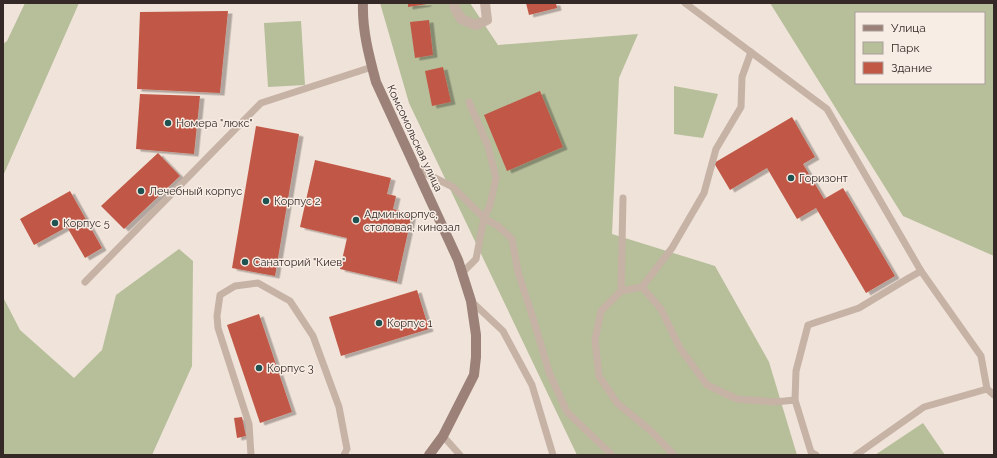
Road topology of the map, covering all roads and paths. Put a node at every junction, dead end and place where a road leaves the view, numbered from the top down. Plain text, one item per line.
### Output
1 (363, 3) edge
2 (454, 3) edge
3 (485, 3) edge
4 (685, 3) edge
5 (751, 52) junction
6 (372, 67) junction
7 (469, 102) dead end
8 (417, 169) junction
9 (623, 198) dead end
10 (484, 218) junction
11 (921, 271) junction
12 (462, 273) junction
13 (84, 282) dead end
14 (642, 287) junction
15 (620, 291) junction
16 (471, 301) junction
17 (988, 389) junction
18 (994, 395) edge
19 (795, 400) junction
20 (443, 436) junction
21 (251, 455) edge
22 (344, 455) edge
23 (429, 455) edge
24 (460, 455) edge
25 (553, 455) edge
26 (611, 455) edge
27 (674, 455) edge
28 (816, 455) edge
29 (856, 455) edge

1 - 6 main road, Комсомольская улица
2 - 3 street
4 - 5 lane
5 - 11 lane
5 - 14 lane
6 - 8 main road, Комсомольская улица
6 - 13 lane
7 - 10 lane
8 - 10 lane
8 - 12 main road, Комсомольская улица
9 - 15 lane
10 - 12 lane
10 - 26 lane
11 - 17 lane
11 - 19 lane
12 - 16 main road, Комсомольская улица
14 - 15 lane
14 - 19 lane
15 - 27 lane
16 - 20 main road, Комсомольская улица
16 - 25 lane
17 - 18 lane
17 - 29 lane
19 - 28 lane
20 - 23 main road, Комсомольская улица
20 - 24 lane
21 - 22 lane

